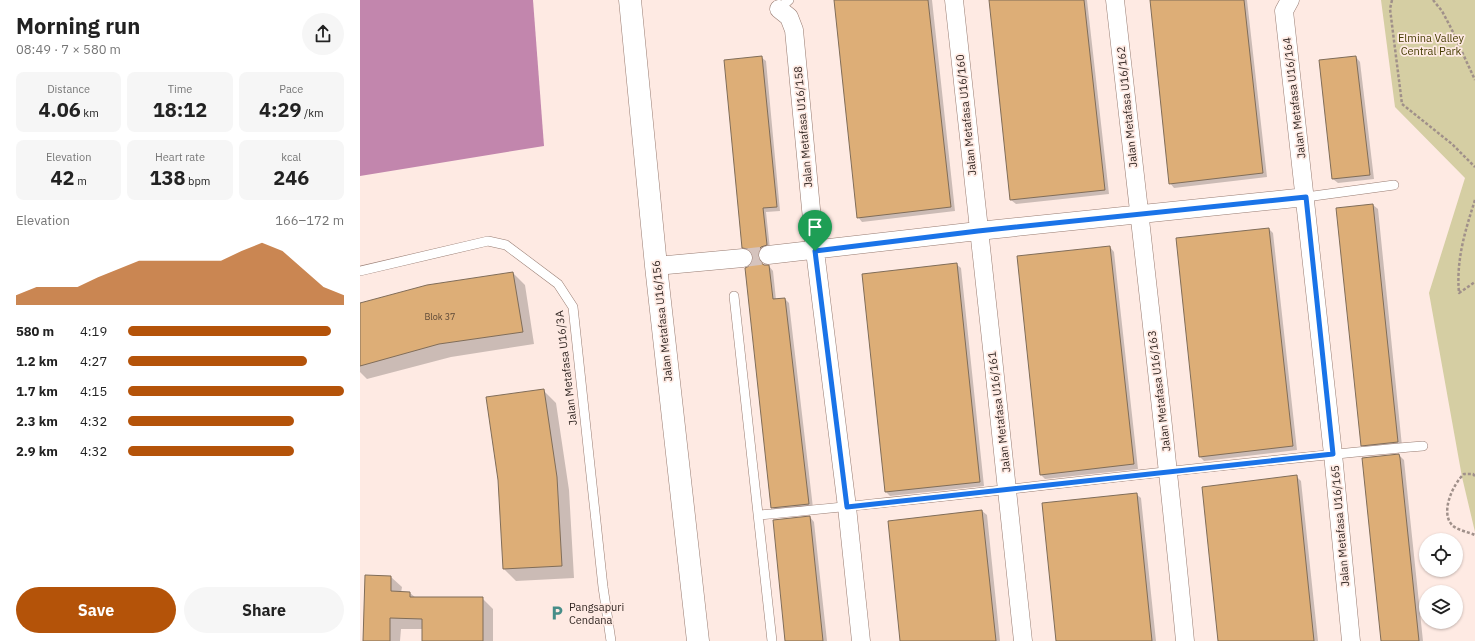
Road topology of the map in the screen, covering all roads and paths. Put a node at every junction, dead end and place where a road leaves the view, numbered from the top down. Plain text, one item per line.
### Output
1 (630, 0) edge
2 (954, 0) edge
3 (1115, 0) edge
4 (1290, 0) edge
5 (1392, 0) edge
6 (1433, 0) edge
7 (784, 4) edge
8 (1475, 80) edge
9 (1475, 167) edge
10 (1394, 185) dead end
11 (1306, 197) junction
12 (1475, 200) edge
13 (1139, 214) junction
14 (978, 231) junction
15 (815, 251) junction
16 (768, 255) tunnel mouth
17 (743, 258) tunnel mouth
18 (656, 266) junction
19 (360, 271) edge
20 (1475, 282) edge
21 (734, 296) dead end
22 (1423, 446) dead end
23 (1333, 454) junction
24 (1169, 472) junction
25 (1475, 476) edge
26 (1008, 488) junction
27 (847, 507) junction
28 (759, 515) junction
29 (1475, 534) edge
30 (611, 641) edge
31 (698, 641) edge
32 (772, 641) edge
33 (861, 641) edge
34 (1023, 641) edge
35 (1185, 641) edge
36 (1351, 641) edge

1 - 18 street, Jalan Metafasa U16/156
2 - 14 street, Jalan Metafasa U16/160
3 - 13 street, Jalan Metafasa U16/162
4 - 11 street, Jalan Metafasa U16/164
5 - 9 path
6 - 8 path
7 - 15 street, Jalan Metafasa U16/158
10 - 11 lane
11 - 13 street
11 - 23 street, Jalan Metafasa U16/165
12 - 20 path
13 - 14 street
13 - 24 street, Jalan Metafasa U16/163
14 - 15 street
14 - 26 street, Jalan Metafasa U16/161
15 - 16 street
15 - 27 street, Jalan Metafasa U16/158
17 - 18 street
18 - 31 street, Jalan Metafasa U16/156
19 - 30 lane, Jalan Metafasa U16/3A
21 - 28 lane
22 - 23 lane
23 - 24 lane
23 - 36 street, Jalan Metafasa U16/165
24 - 26 lane
24 - 35 street, Jalan Metafasa U16/163
25 - 29 path
26 - 27 lane
26 - 34 street, Jalan Metafasa U16/161
27 - 28 lane
27 - 33 street, Jalan Metafasa U16/158
28 - 32 lane

